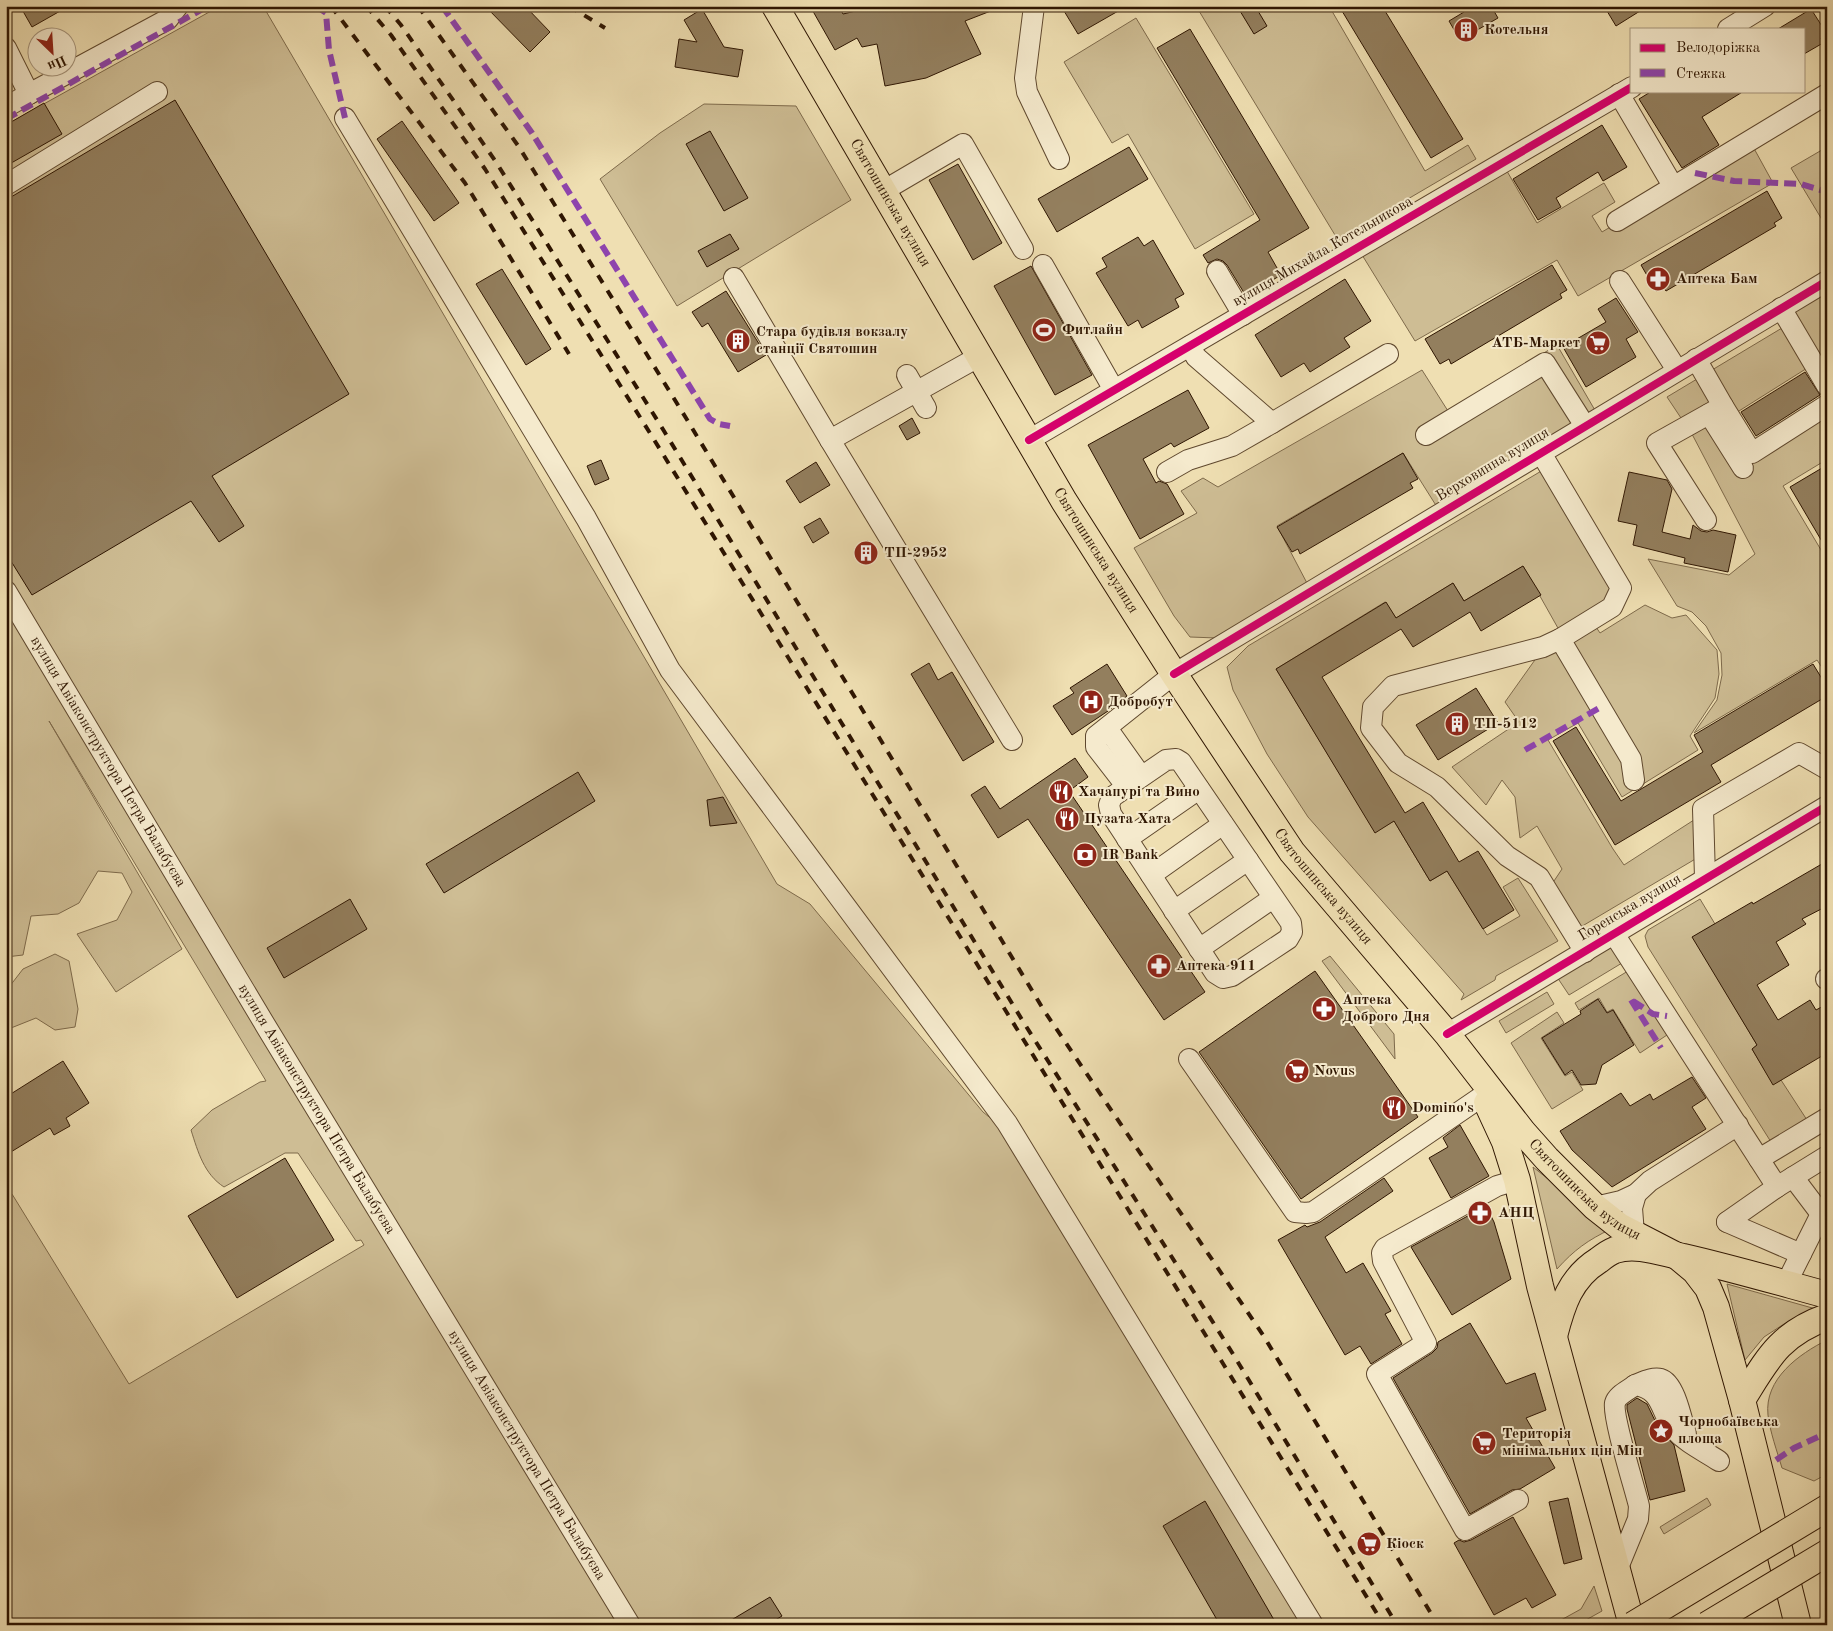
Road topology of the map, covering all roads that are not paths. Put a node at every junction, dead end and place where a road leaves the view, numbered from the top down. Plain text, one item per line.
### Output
1 (178, 6) edge
2 (775, 6) edge
3 (1034, 6) edge
4 (1765, 6) edge
5 (1730, 28) edge
6 (6, 48) edge
7 (1625, 91) edge
8 (157, 92) dead end
9 (29, 94) junction
10 (1827, 94) edge
11 (6, 107) edge
12 (345, 118) dead end
13 (1060, 159) dead end
14 (6, 185) edge
15 (1674, 186) junction
16 (883, 191) junction
17 (1617, 220) dead end
18 (1023, 249) dead end
19 (1043, 265) dead end
20 (1218, 271) dead end
21 (734, 278) dead end
22 (1827, 280) edge
23 (1620, 281) dead end
24 (1781, 308) junction
25 (1243, 315) junction
26 (1190, 346) junction
27 (1388, 354) dead end
28 (980, 356) junction
29 (1696, 359) junction
30 (1677, 370) junction
31 (1827, 386) edge
32 (1114, 390) junction
33 (1827, 406) edge
34 (1716, 410) junction
35 (1272, 424) junction
36 (1584, 426) junction
37 (1426, 435) dead end
38 (830, 440) junction
39 (1029, 440) junction
40 (1541, 453) junction
41 (1743, 468) dead end
42 (1167, 472) dead end
43 (1706, 520) dead end
44 (6, 591) edge
45 (1560, 639) junction
46 (1174, 674) junction
47 (1012, 740) dead end
48 (1827, 769) edge
49 (1634, 780) dead end
50 (1134, 782) junction
51 (1199, 789) junction
52 (1827, 806) edge
53 (1223, 824) junction
54 (1128, 839) junction
55 (1248, 860) junction
56 (1151, 875) junction
57 (1705, 878) junction
58 (1273, 898) junction
59 (1174, 911) junction
60 (1614, 934) junction
61 (1199, 949) junction
62 (1585, 952) junction
63 (1447, 1034) junction
64 (1189, 1059) dead end
65 (1468, 1061) junction
66 (1484, 1095) junction
67 (1827, 1118) edge
68 (1738, 1126) junction
69 (1827, 1156) edge
70 (1759, 1159) junction
71 (1517, 1180) junction
72 (1785, 1182) junction
73 (1636, 1194) junction
74 (1596, 1207) junction
75 (1824, 1216) edge
76 (1634, 1234) junction
77 (1802, 1254) junction
78 (1677, 1256) junction
79 (1786, 1284) junction
80 (1827, 1295) edge
81 (1827, 1317) edge
82 (1554, 1336) junction
83 (1742, 1400) junction
84 (1719, 1460) dead end
85 (1518, 1500) dead end
86 (1827, 1508) edge
87 (1827, 1553) edge
88 (1617, 1570) junction
89 (630, 1625) edge
90 (1313, 1625) edge
91 (1633, 1625) edge
92 (1707, 1625) edge
93 (1798, 1625) edge

1 - 9 street
2 - 16 main road, Святошинська вулиця
3 - 13 street
4 - 5 street
6 - 9 street
7 - 15 street
7 - 25 street, вулиця Михайла Котельникова
8 - 14 street
9 - 11 street
10 - 15 street
12 - 90 street
15 - 17 street
16 - 18 street
16 - 28 main road, Святошинська вулиця
19 - 32 street
20 - 25 street
21 - 38 street
22 - 24 street, Верховинна вулиця
23 - 30 street
24 - 29 street, Верховинна вулиця
24 - 31 street
25 - 26 street, вулиця Михайла Котельникова
26 - 32 street, вулиця Михайла Котельникова
26 - 35 street
27 - 35 street
28 - 38 street
28 - 39 main road, Святошинська вулиця
29 - 30 street, Верховинна вулиця
29 - 34 street
30 - 36 street, Верховинна вулиця
32 - 39 street, вулиця Михайла Котельникова
33 - 34 street
34 - 41 street
34 - 43 street
35 - 42 street
36 - 37 street
36 - 40 street, Верховинна вулиця
38 - 47 street
39 - 46 main road, Святошинська вулиця
40 - 45 street
40 - 46 street, Верховинна вулиця
44 - 89 street, вулиця Авіаконструктора Петра Балабуєва
45 - 49 street
45 - 62 street
46 - 50 street, Верховинна вулиця
46 - 63 main road, Святошинська вулиця
48 - 57 street
50 - 51 street
50 - 54 street
51 - 53 street
51 - 54 street
52 - 57 street, Горенська вулиця
53 - 55 street
53 - 56 street
54 - 56 street
55 - 58 street
55 - 59 street
56 - 59 street
57 - 60 street, Горенська вулиця
58 - 61 street
58 - 61 street
59 - 61 street
60 - 62 street, Горенська вулиця
60 - 68 street
62 - 63 street, Горенська вулиця
63 - 65 main road, Святошинська вулиця
64 - 66 street
65 - 66 main road, Святошинська вулиця
65 - 74 main road, Святошинська вулиця
66 - 71 main road, Святошинська вулиця
67 - 70 street
68 - 70 street
68 - 73 street
69 - 72 street
70 - 72 street
71 - 82 main road, Святошинська вулиця
71 - 85 street
72 - 75 street
72 - 77 street
73 - 74 street
73 - 76 street
74 - 76 main road, Святошинська вулиця
75 - 77 street
76 - 78 main road, Святошинська вулиця
77 - 79 street
78 - 79 main road
78 - 82 main road
78 - 83 main road
79 - 80 main road
81 - 83 main road
82 - 88 main road
83 - 93 main road
84 - 88 street
86 - 91 main road, bridge
87 - 92 main road, bridge
88 - 91 main road

